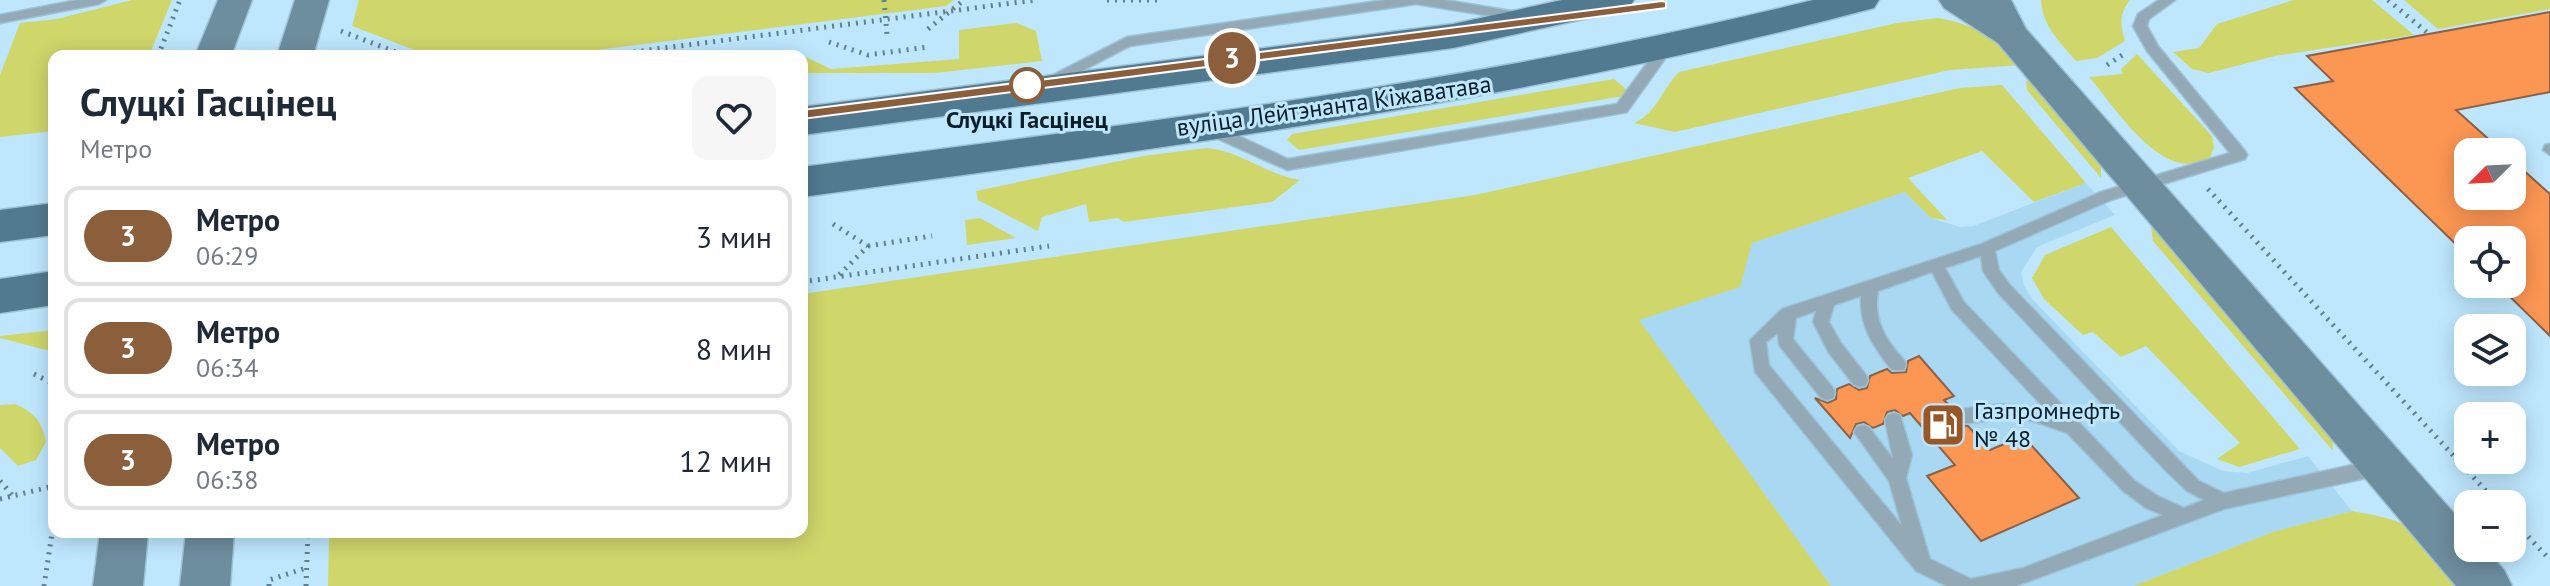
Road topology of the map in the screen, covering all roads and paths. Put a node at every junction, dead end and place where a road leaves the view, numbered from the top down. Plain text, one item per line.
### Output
1 (99, 0) edge
2 (180, 0) edge
3 (235, 0) edge
4 (312, 0) edge
5 (884, 0) edge
6 (964, 0) edge
7 (1036, 0) edge
8 (1107, 0) edge
9 (1158, 0) edge
10 (1417, 0) edge
11 (1616, 0) edge
12 (1861, 0) edge
13 (1956, 0) edge
14 (1994, 0) edge
15 (2168, 0) edge
16 (2388, 0) edge
17 (951, 10) junction
18 (1533, 18) junction
19 (0, 19) edge
20 (886, 20) junction
21 (928, 29) dead end
22 (341, 31) dead end
23 (2429, 34) dead end
24 (887, 35) dead end
25 (2011, 35) junction
26 (829, 42) dead end
27 (1667, 46) junction
28 (928, 47) dead end
29 (160, 50) edge
30 (215, 50) edge
31 (297, 50) edge
32 (390, 50) edge
33 (649, 50) edge
34 (2124, 54) dead end
35 (2107, 65) dead end
36 (1032, 92) junction
37 (808, 120) edge
38 (1201, 125) junction
39 (2191, 171) junction
40 (808, 181) edge
41 (2142, 186) junction
42 (48, 220) edge
43 (833, 224) dead end
44 (0, 226) edge
45 (932, 236) dead end
46 (868, 246) junction
47 (1049, 246) dead end
48 (1987, 248) junction
49 (1936, 266) junction
50 (837, 277) junction
51 (808, 281) edge
52 (1870, 288) junction
53 (48, 289) edge
54 (0, 296) edge
55 (1827, 301) junction
56 (1788, 314) junction
57 (1898, 365) dead end
58 (34, 374) dead end
59 (1860, 380) dead end
60 (48, 381) edge
61 (1827, 393) dead end
62 (1960, 417) dead end
63 (1894, 420) dead end
64 (2074, 429) junction
65 (1863, 432) dead end
66 (2382, 467) junction
67 (1897, 478) junction
68 (0, 481) edge
69 (48, 488) edge
70 (2485, 490) edge
71 (15, 498) junction
72 (0, 499) edge
73 (2223, 501) junction
74 (2179, 514) junction
75 (2526, 534) edge
76 (51, 538) edge
77 (123, 538) edge
78 (209, 538) edge
79 (308, 538) edge
80 (2550, 560) edge
81 (1923, 565) junction
82 (306, 568) junction
83 (44, 586) edge
84 (118, 586) edge
85 (205, 586) edge
86 (269, 586) edge
87 (306, 586) edge
88 (1966, 586) edge
89 (1976, 586) edge
90 (2487, 586) edge

1 - 19 lane
2 - 29 path
3 - 30 street
4 - 31 street
5 - 20 path
6 - 17 path
7 - 17 path
8 - 9 path
10 - 18 lane
10 - 36 lane
11 - 18 main road
12 - 27 main road, вуліца Лейтэнанта Кіжаватава
13 - 25 street
14 - 25 street
15 - 39 lane
16 - 23 path
17 - 20 path
17 - 21 path
18 - 36 main road
20 - 24 path
20 - 33 path
22 - 32 path
25 - 41 street
26 - 28 path
27 - 38 main road, вуліца Лейтэнанта Кіжаватава
27 - 38 lane
34 - 35 path
36 - 37 main road
38 - 40 main road, вуліца Лейтэнанта Кіжаватава
39 - 41 lane
39 - 70 path
41 - 48 lane
41 - 66 street
42 - 44 main road
43 - 46 path
45 - 46 path
46 - 50 path
47 - 50 path
48 - 49 lane
48 - 73 lane
49 - 52 lane
49 - 64 lane
50 - 51 path
52 - 55 lane
52 - 57 lane
53 - 54 main road
55 - 56 lane
55 - 59 lane
56 - 61 lane
56 - 81 lane
58 - 60 path
62 - 64 lane
63 - 67 lane
64 - 74 lane
65 - 67 lane
66 - 73 lane
66 - 90 street
67 - 81 lane
68 - 71 path
69 - 71 path
71 - 72 path
73 - 74 lane
74 - 89 lane
75 - 80 path
76 - 83 path
77 - 84 street
78 - 85 street
79 - 82 path
81 - 88 lane
82 - 86 path
82 - 87 path

